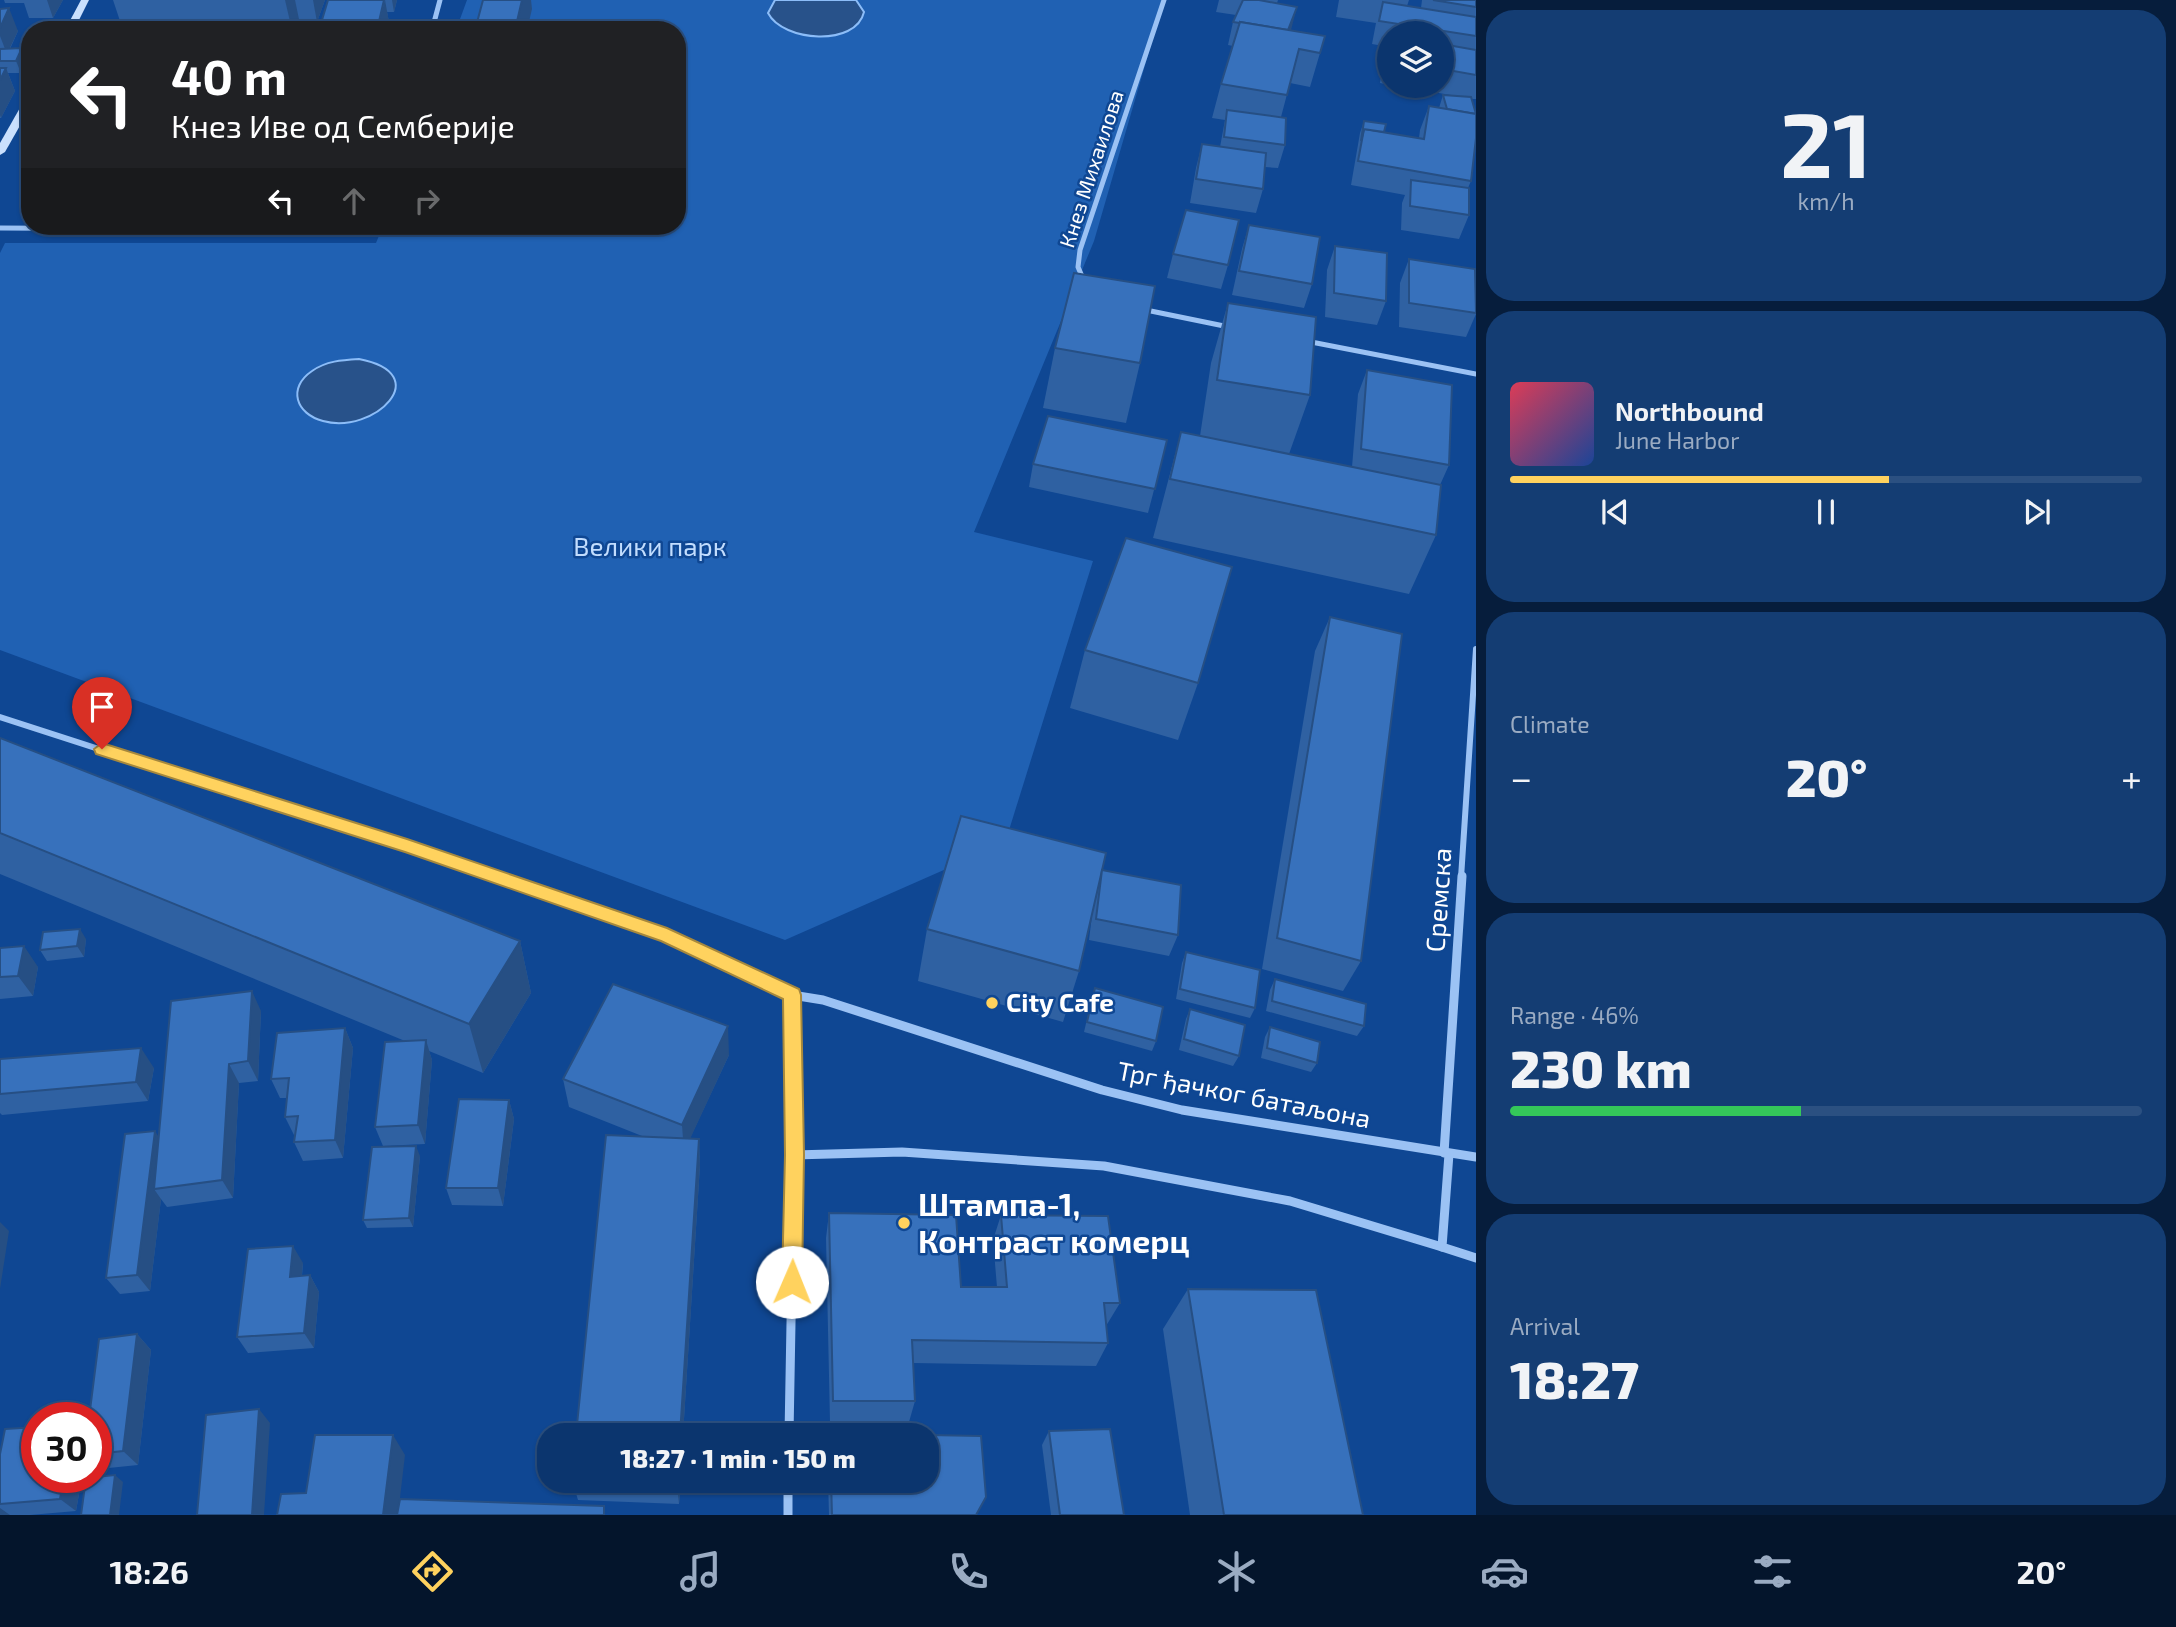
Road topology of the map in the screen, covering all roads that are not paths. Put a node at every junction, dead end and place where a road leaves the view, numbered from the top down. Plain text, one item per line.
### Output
1 (85, 0) edge
2 (440, 0) edge
3 (1164, 0) edge
4 (74, 21) edge
5 (434, 21) edge
6 (21, 115) edge
7 (0, 152) edge
8 (0, 228) edge
9 (21, 228) edge
10 (1086, 284) edge
11 (1130, 306) edge
12 (1237, 328) edge
13 (1292, 339) edge
14 (1476, 374) edge
15 (1476, 649) edge
16 (0, 717) edge
17 (792, 995) junction
18 (1446, 1153) junction
19 (794, 1155) junction
20 (1476, 1157) edge
21 (1442, 1248) junction
22 (1476, 1258) edge
23 (789, 1423) edge
24 (788, 1493) edge
25 (788, 1515) edge

1 - 4 main road
2 - 5 street
3 - 10 street, Кнез Михаилова
6 - 7 main road
8 - 9 street
11 - 12 street
13 - 14 street
15 - 18 street, Сремска
16 - 17 street, Трг ђачког батаљона
17 - 18 street, Трг ђачког батаљона
17 - 19 street
18 - 20 street, Трг ђачког батаљона
18 - 21 street
19 - 21 street
19 - 23 street
21 - 22 street
24 - 25 street

